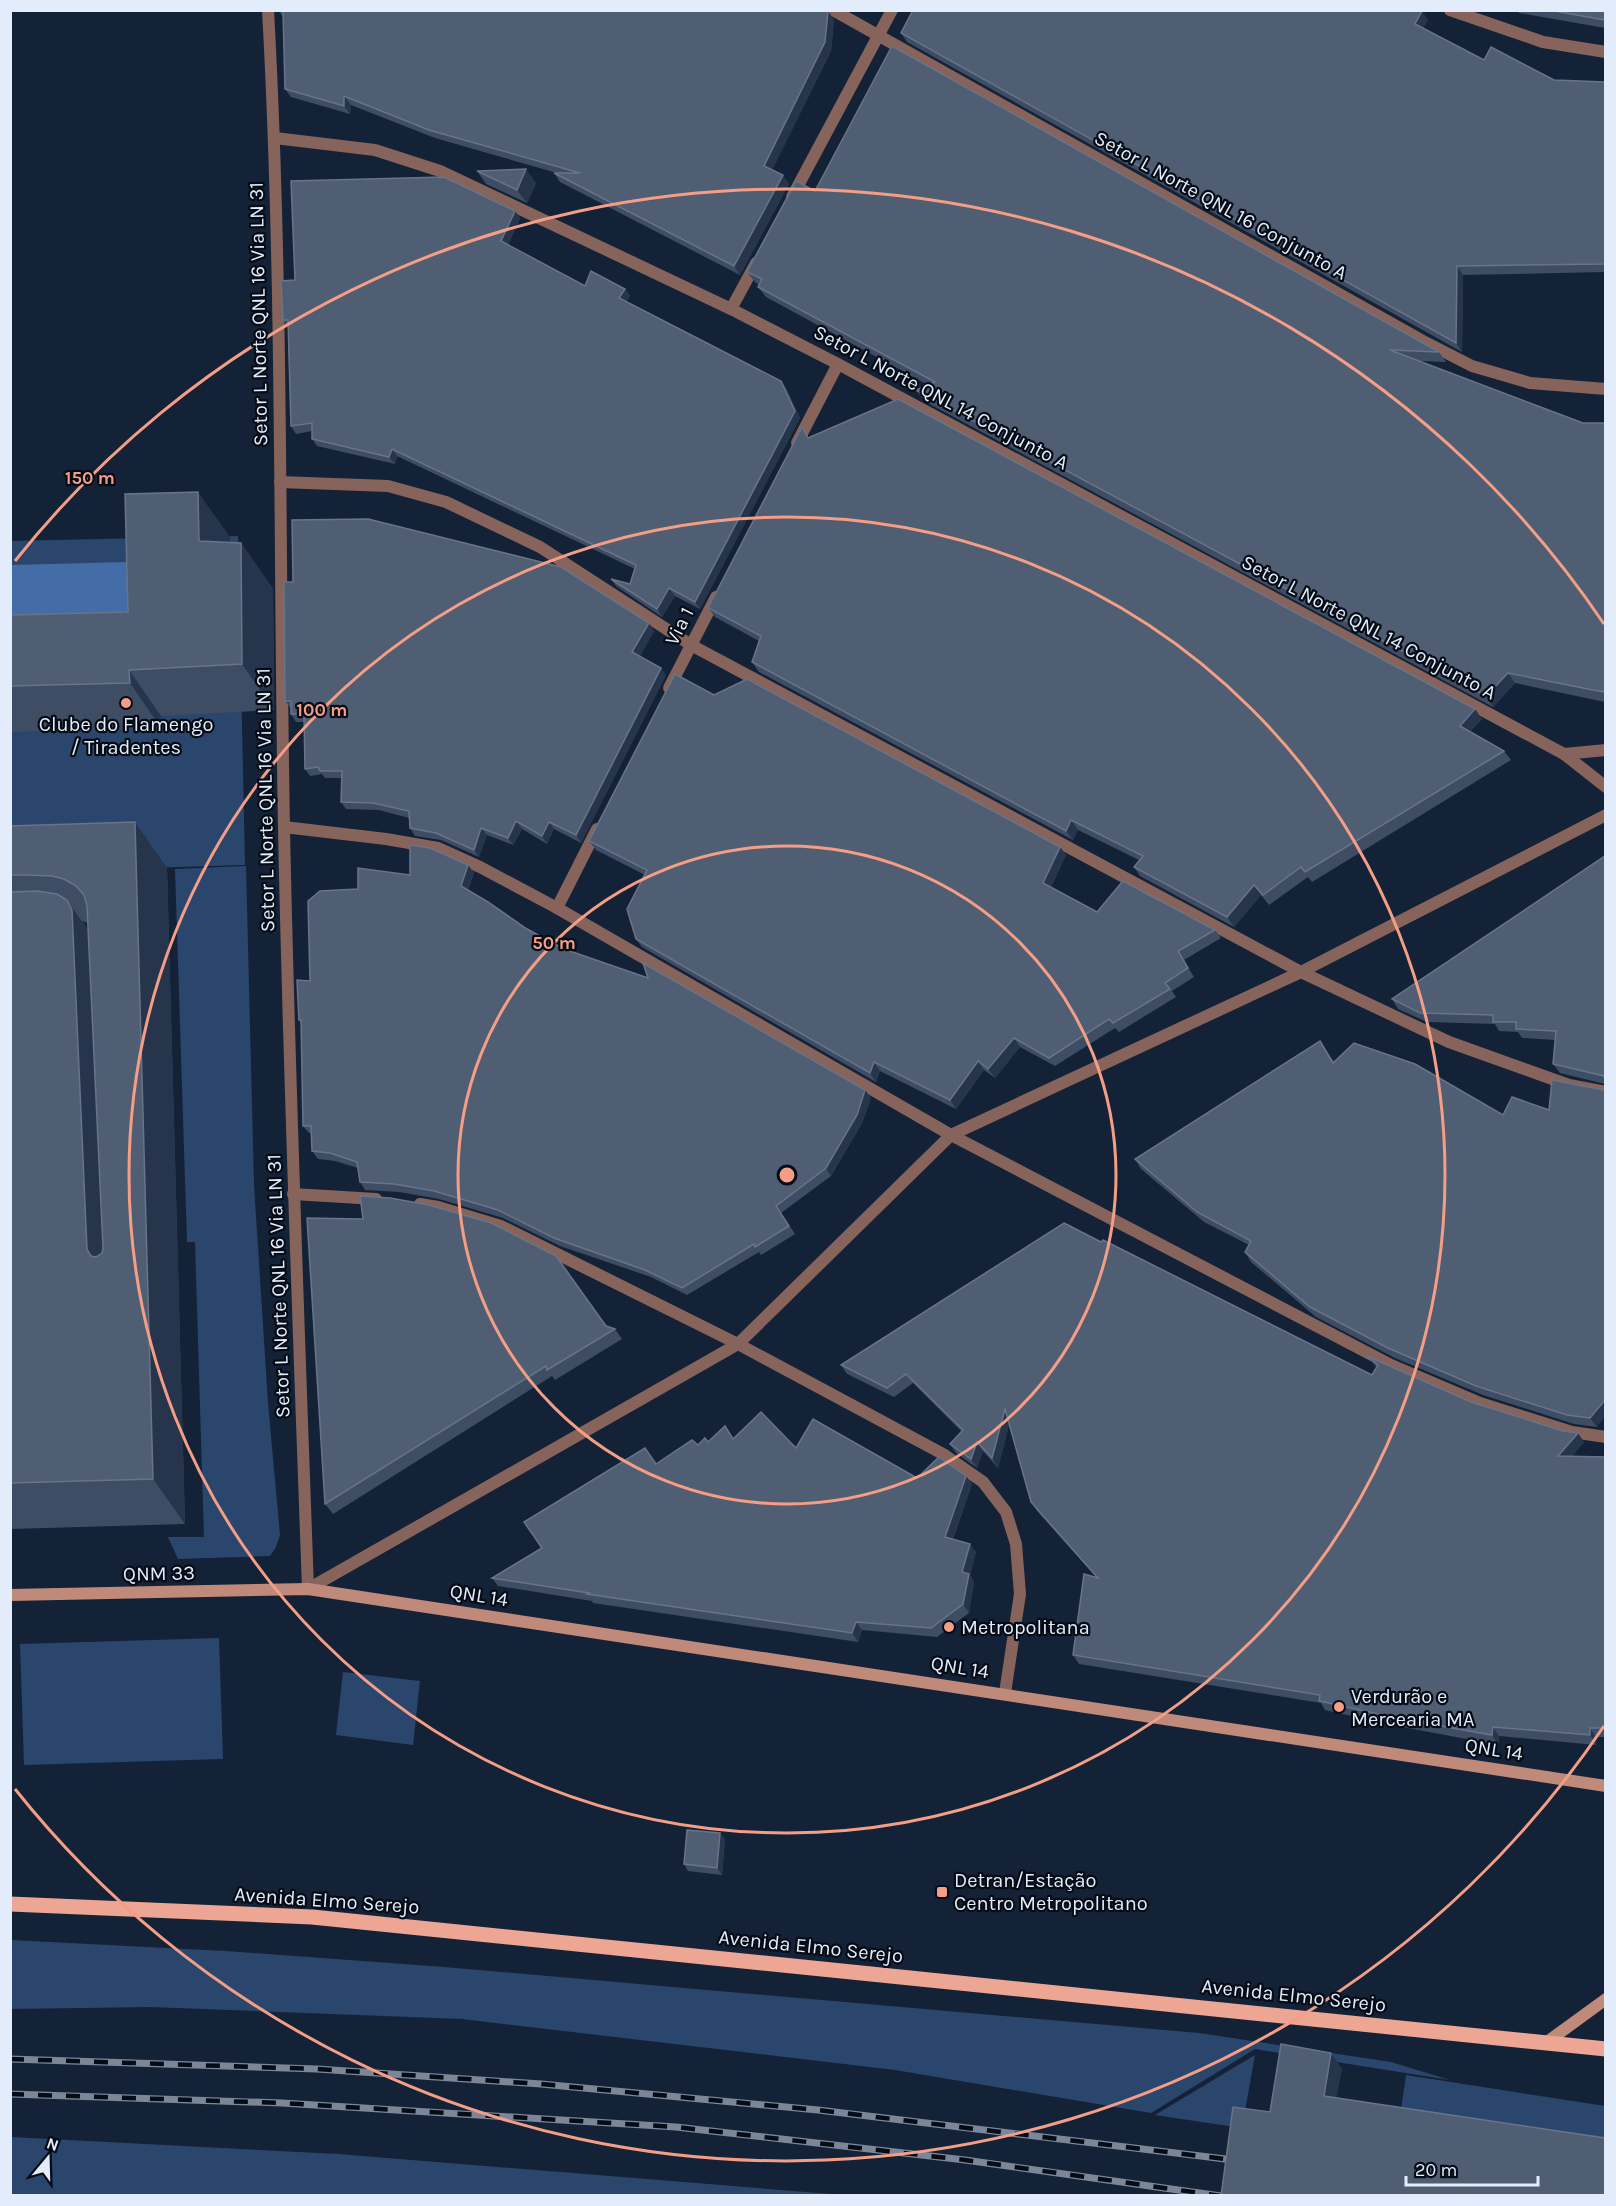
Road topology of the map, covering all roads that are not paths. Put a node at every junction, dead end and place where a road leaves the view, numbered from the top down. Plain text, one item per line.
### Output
1 (268, 10) edge
2 (832, 10) edge
3 (892, 10) edge
4 (1450, 10) edge
5 (879, 36) junction
6 (1605, 52) edge
7 (275, 138) junction
8 (788, 204) edge
9 (760, 257) edge
10 (731, 309) junction
11 (838, 364) junction
12 (1605, 389) edge
13 (789, 458) edge
14 (280, 482) junction
15 (723, 582) edge
16 (691, 645) junction
17 (664, 697) edge
18 (1605, 750) edge
19 (1564, 754) junction
20 (1605, 787) edge
21 (605, 813) edge
22 (1605, 815) edge
23 (284, 827) junction
24 (557, 908) junction
25 (1301, 972) junction
26 (1605, 1092) edge
27 (951, 1135) junction
28 (293, 1194) junction
29 (386, 1200) edge
30 (408, 1202) edge
31 (738, 1344) junction
32 (1605, 1437) edge
33 (308, 1589) junction
34 (10, 1595) edge
35 (1005, 1694) junction
36 (1605, 1786) edge
37 (10, 1904) edge
38 (1605, 1999) edge
39 (1547, 2042) junction
40 (1605, 2049) edge

1 - 7 street, Setor L Norte QNL 16 Via LN 31
2 - 5 street, Setor L Norte QNL 16 Conjunto A
3 - 5 street
4 - 6 street
5 - 8 street
5 - 12 street, Setor L Norte QNL 16 Conjunto A
7 - 10 street, Setor L Norte QNL 14 Conjunto A
7 - 14 street, Setor L Norte QNL 16 Via LN 31
9 - 10 street
10 - 11 street, Setor L Norte QNL 14 Conjunto A
11 - 13 street
11 - 19 street, Setor L Norte QNL 14 Conjunto A
14 - 16 street
14 - 23 street, Setor L Norte QNL 16 Via LN 31
15 - 16 street, Via 1
16 - 17 street, Via 1
16 - 25 street
18 - 19 street
19 - 20 street, Setor L Norte QNL 14 Conjunto A
21 - 24 street
22 - 25 street
23 - 24 street
23 - 28 street, Setor L Norte QNL 16 Via LN 31
24 - 27 street
25 - 26 street
25 - 27 street
27 - 31 street
27 - 32 street
28 - 29 street
28 - 33 street, Setor L Norte QNL 16 Via LN 31
30 - 31 street
31 - 33 street
31 - 35 street
33 - 34 street, QNM 33
33 - 35 street, QNL 14
35 - 36 street, QNL 14
37 - 39 main road, Avenida Elmo Serejo
38 - 39 street
39 - 40 main road, Avenida Elmo Serejo

